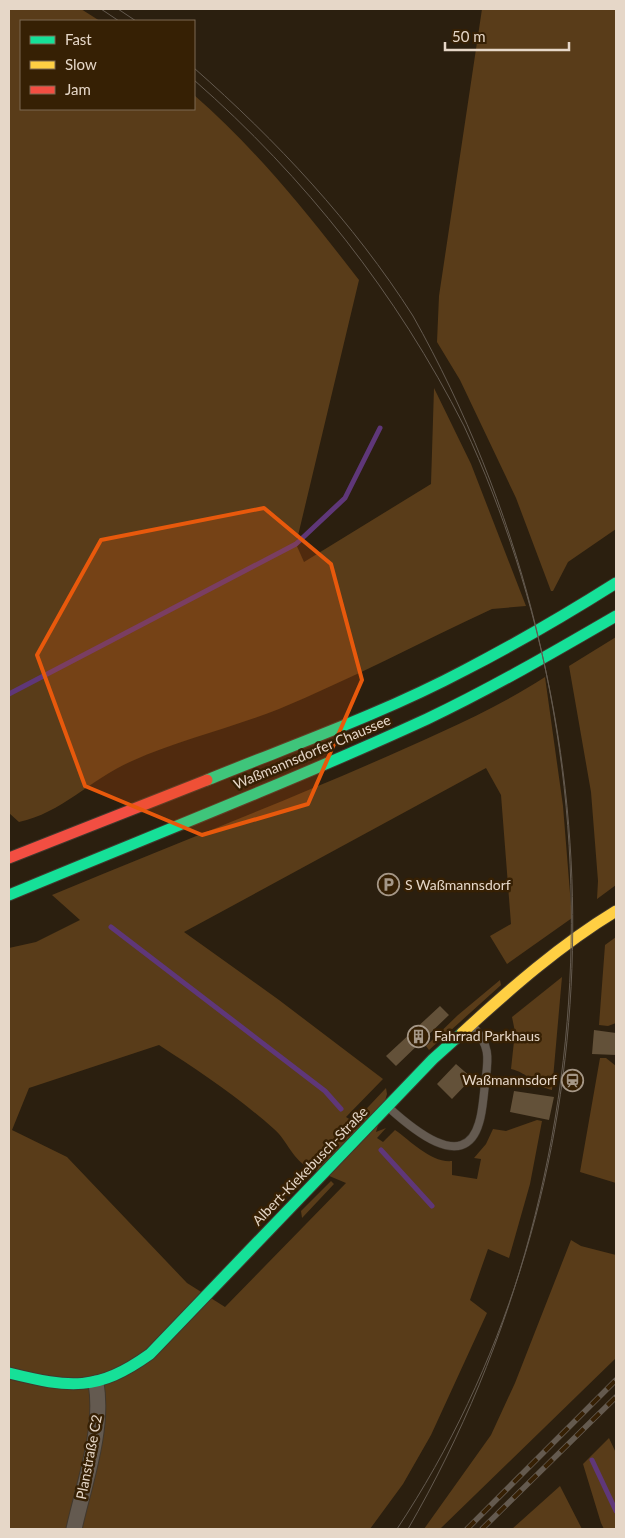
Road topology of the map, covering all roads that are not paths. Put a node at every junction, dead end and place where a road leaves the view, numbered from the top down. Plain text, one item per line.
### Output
1 (616, 583) edge
2 (616, 616) edge
3 (9, 858) edge
4 (9, 895) edge
5 (616, 911) edge
6 (470, 1024) junction
7 (387, 1106) junction
8 (9, 1373) edge
9 (96, 1384) junction
10 (74, 1529) edge

1 - 3 main road, Waßmannsdorfer Chaussee
2 - 4 main road, Waßmannsdorfer Chaussee
5 - 6 main road, Albert-Kiekebusch-Straße
6 - 7 main road, Albert-Kiekebusch-Straße
6 - 7 lane
7 - 9 main road, Albert-Kiekebusch-Straße
8 - 9 main road, Albert-Kiekebusch-Straße
9 - 10 street, Planstraße C2

